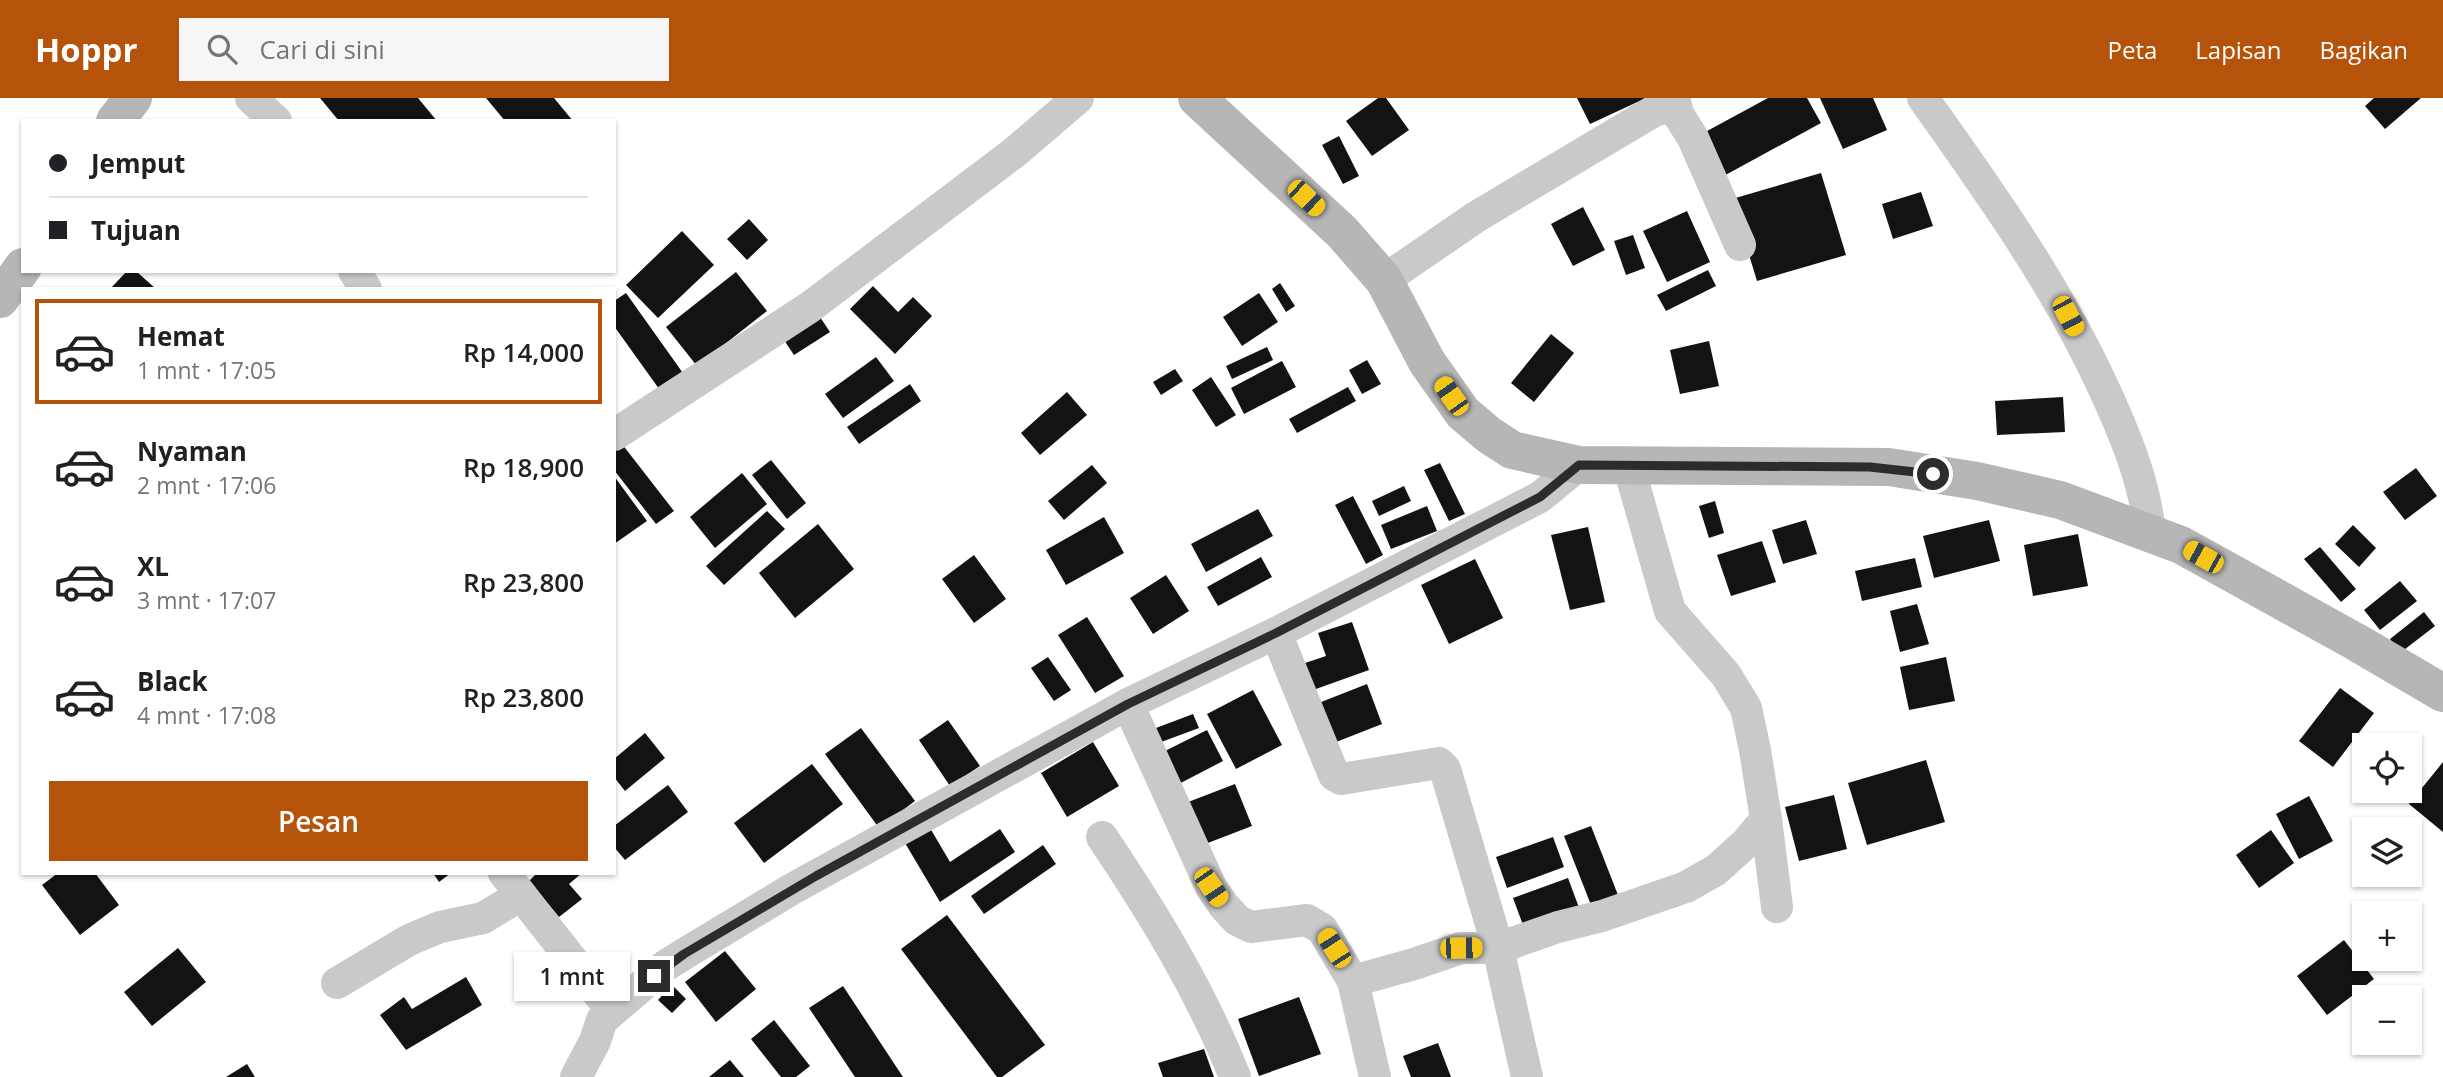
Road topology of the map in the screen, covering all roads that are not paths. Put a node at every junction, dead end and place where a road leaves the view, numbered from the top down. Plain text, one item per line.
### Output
1 (133, 98) edge
2 (251, 98) edge
3 (1078, 98) edge
4 (1197, 98) edge
5 (1923, 98) edge
6 (1687, 101) edge
7 (117, 119) edge
8 (274, 119) edge
9 (1740, 245) dead end
10 (21, 270) edge
11 (1384, 280) junction
12 (0, 299) edge
13 (616, 434) edge
14 (1628, 464) junction
15 (1579, 465) junction
16 (2150, 533) junction
17 (1276, 633) junction
18 (2443, 693) edge
19 (1128, 704) junction
20 (1766, 819) junction
21 (1102, 837) dead end
22 (513, 884) edge
23 (1777, 907) dead end
24 (1498, 947) junction
25 (1353, 981) junction
26 (337, 984) dead end
27 (612, 1011) junction
28 (576, 1077) edge
29 (1235, 1077) edge
30 (1375, 1077) edge
31 (1527, 1077) edge

1 - 7 street
2 - 8 street
3 - 13 street
4 - 11 street
5 - 16 street
6 - 9 street
6 - 11 street
10 - 12 street
11 - 15 street
14 - 15 street
14 - 16 street
14 - 20 street
15 - 17 street
16 - 18 street
17 - 19 street
17 - 24 street
19 - 25 street
19 - 27 street
20 - 23 street
20 - 24 street
21 - 29 street
22 - 26 street
22 - 27 street
24 - 25 street
24 - 31 street
25 - 30 street
27 - 28 street

